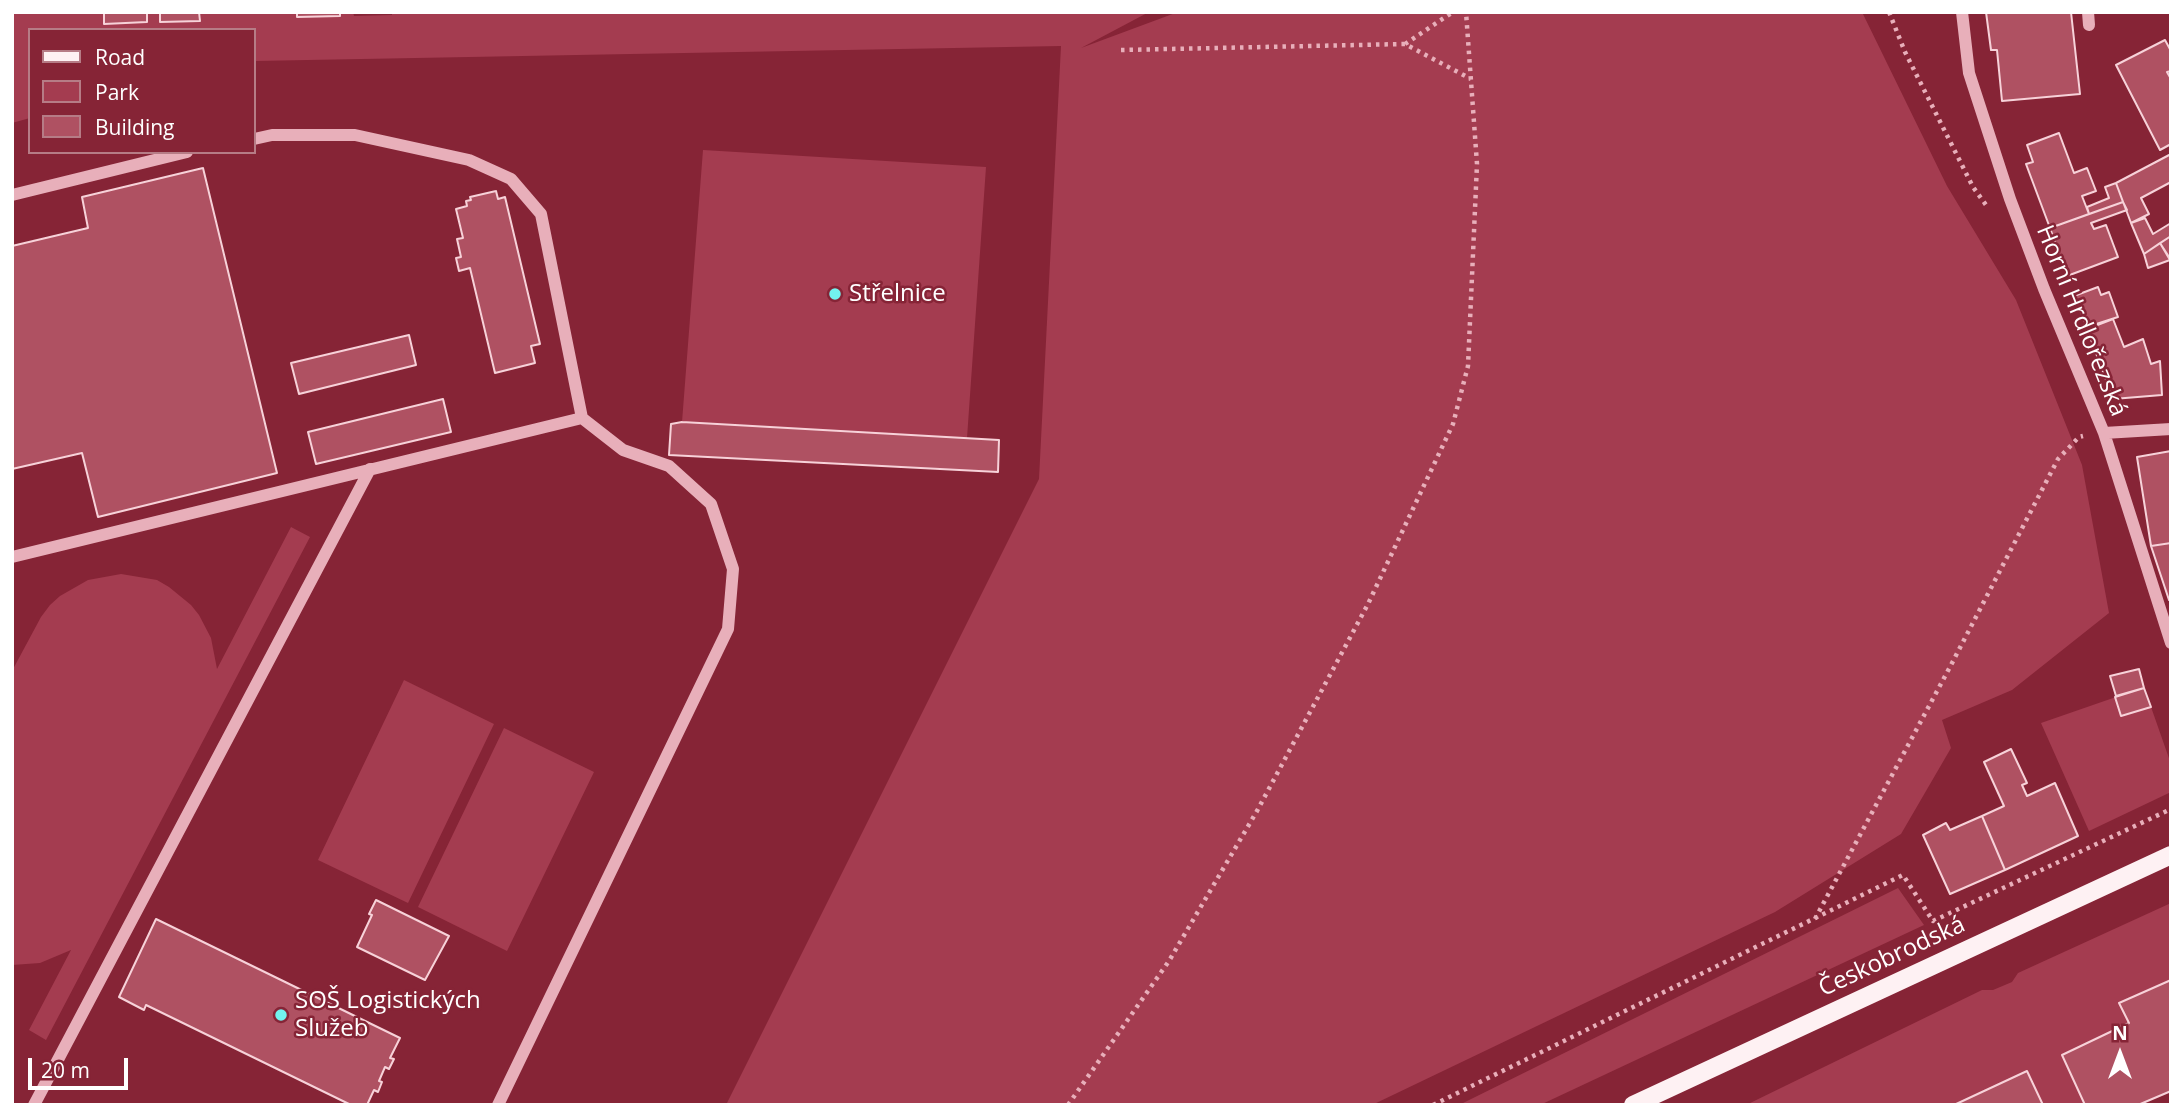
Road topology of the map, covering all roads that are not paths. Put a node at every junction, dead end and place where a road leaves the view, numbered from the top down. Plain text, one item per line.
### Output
1 (1962, 12) edge
2 (256, 139) edge
3 (179, 154) edge
4 (12, 195) edge
5 (582, 418) junction
6 (2171, 429) edge
7 (2104, 433) junction
8 (370, 469) junction
9 (12, 557) edge
10 (2171, 643) edge
11 (2171, 855) edge
12 (34, 1105) edge
13 (498, 1105) edge
14 (1633, 1105) edge

1 - 7 street, Horní Hrdlořezská
2 - 5 street
3 - 4 street
5 - 8 street
5 - 13 street
6 - 7 street
7 - 10 street, Horní Hrdlořezská
8 - 9 street
8 - 12 street
11 - 14 main road, Českobrodská

